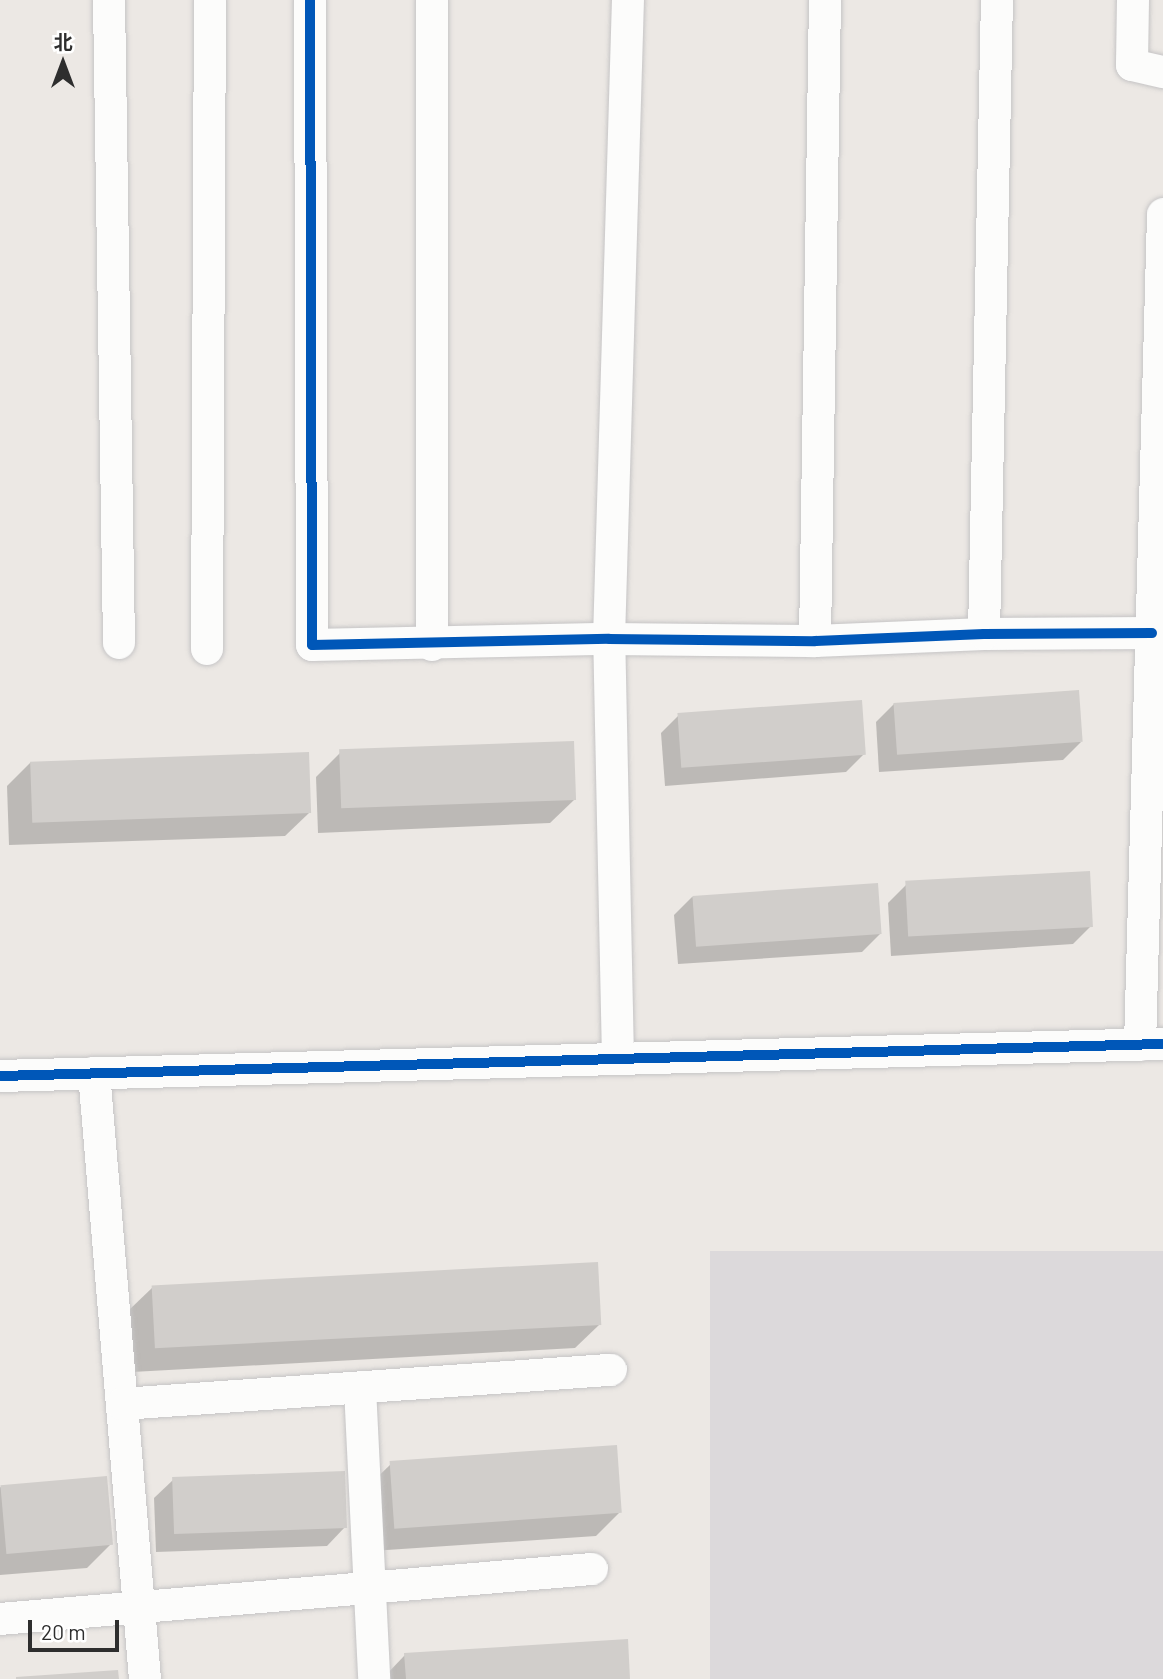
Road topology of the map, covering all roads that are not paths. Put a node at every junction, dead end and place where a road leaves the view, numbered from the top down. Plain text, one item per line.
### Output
1 (109, 0) edge
2 (210, 0) edge
3 (310, 0) edge
4 (432, 0) edge
5 (628, 0) edge
6 (825, 0) edge
7 (997, 0) edge
8 (1133, 0) edge
9 (1163, 72) edge
10 (1163, 214) edge
11 (1152, 633) junction
12 (984, 634) junction
13 (609, 639) junction
14 (815, 641) junction
15 (119, 643) dead end
16 (432, 645) junction
17 (207, 649) dead end
18 (1151, 1044) edge
19 (618, 1059) junction
20 (94, 1073) junction
21 (0, 1076) edge
22 (611, 1370) dead end
23 (360, 1388) junction
24 (122, 1404) junction
25 (592, 1569) dead end
26 (371, 1588) junction
27 (139, 1608) junction
28 (0, 1619) edge
29 (145, 1679) edge
30 (374, 1679) edge

1 - 15 street
2 - 17 street
3 - 16 street
4 - 16 street
5 - 13 street
6 - 14 street
7 - 12 street
8 - 9 street
10 - 11 street
11 - 12 street
11 - 18 street
12 - 14 street
13 - 14 street
13 - 16 street
13 - 19 street
18 - 19 street
19 - 20 street
20 - 21 street
20 - 24 street
22 - 23 street
23 - 24 street
23 - 26 street
24 - 27 street
25 - 26 street
26 - 27 street
26 - 30 street
27 - 28 street
27 - 29 street

